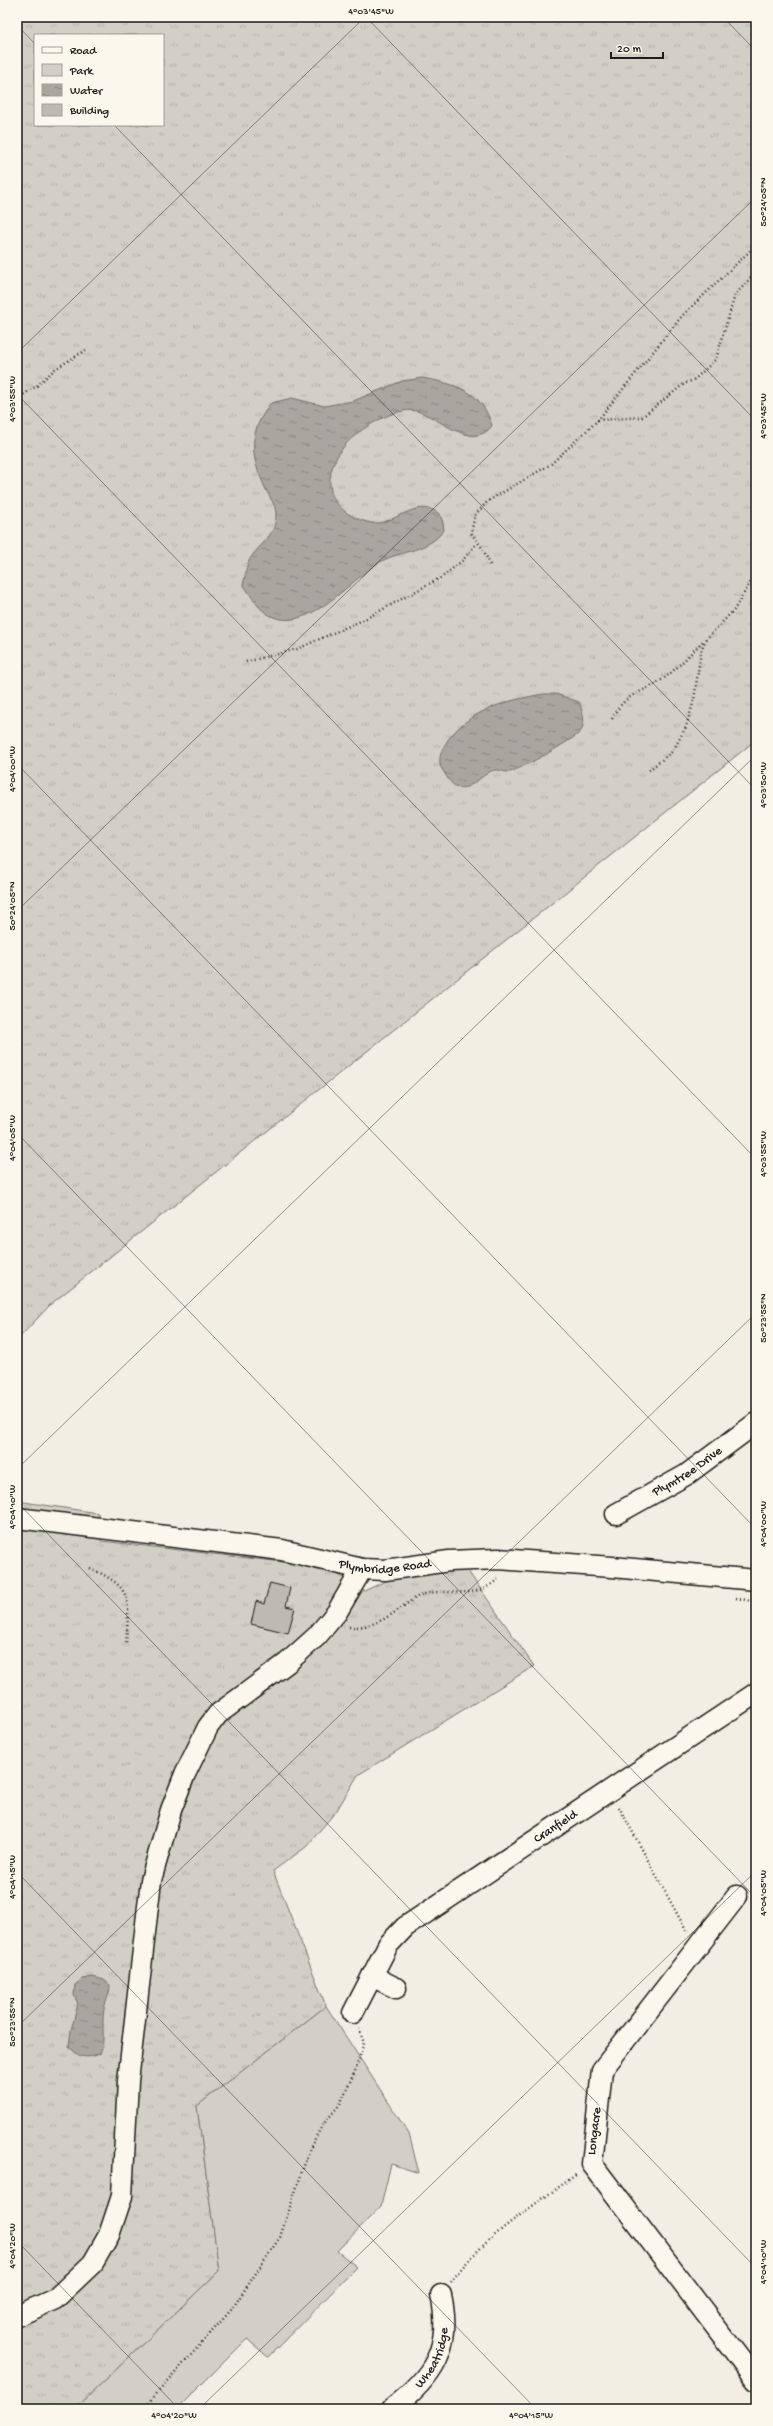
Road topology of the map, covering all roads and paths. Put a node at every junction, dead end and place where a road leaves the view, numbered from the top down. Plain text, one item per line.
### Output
1 (756, 245) edge
2 (756, 272) edge
3 (86, 350) dead end
4 (17, 399) edge
5 (598, 420) junction
6 (477, 543) junction
7 (490, 565) dead end
8 (756, 573) edge
9 (706, 639) junction
10 (246, 662) dead end
11 (612, 719) dead end
12 (649, 770) dead end
13 (756, 1423) edge
14 (616, 1514) dead end
15 (17, 1518) edge
16 (506, 1559) junction
17 (90, 1568) dead end
18 (362, 1569) junction
19 (756, 1580) edge
20 (330, 1621) junction
21 (126, 1644) dead end
22 (756, 1693) edge
23 (610, 1790) junction
24 (737, 1896) dead end
25 (696, 1948) junction
26 (372, 1976) junction
27 (396, 1988) dead end
28 (353, 2013) joint
29 (592, 2164) junction
30 (441, 2295) joint
31 (17, 2316) edge
32 (756, 2380) edge
33 (143, 2409) edge
34 (392, 2409) edge

1 - 5 path
2 - 5 path
3 - 4 path
5 - 6 path
6 - 7 path
6 - 10 path
8 - 9 path
9 - 11 path
9 - 12 path
13 - 14 street, Plymtree Drive
15 - 18 street, Plymbridge Road
16 - 18 street, Plymbridge Road
16 - 19 street, Plymbridge Road
16 - 20 path
17 - 21 path
18 - 20 street
20 - 31 street
22 - 23 street, Cranfield
23 - 25 path
23 - 26 street, Cranfield
24 - 25 street, Longacre
25 - 29 street, Longacre
26 - 27 street
26 - 28 street, Cranfield
28 - 33 path
29 - 30 path
29 - 32 street, Longacre
30 - 34 street, Wheatridge

